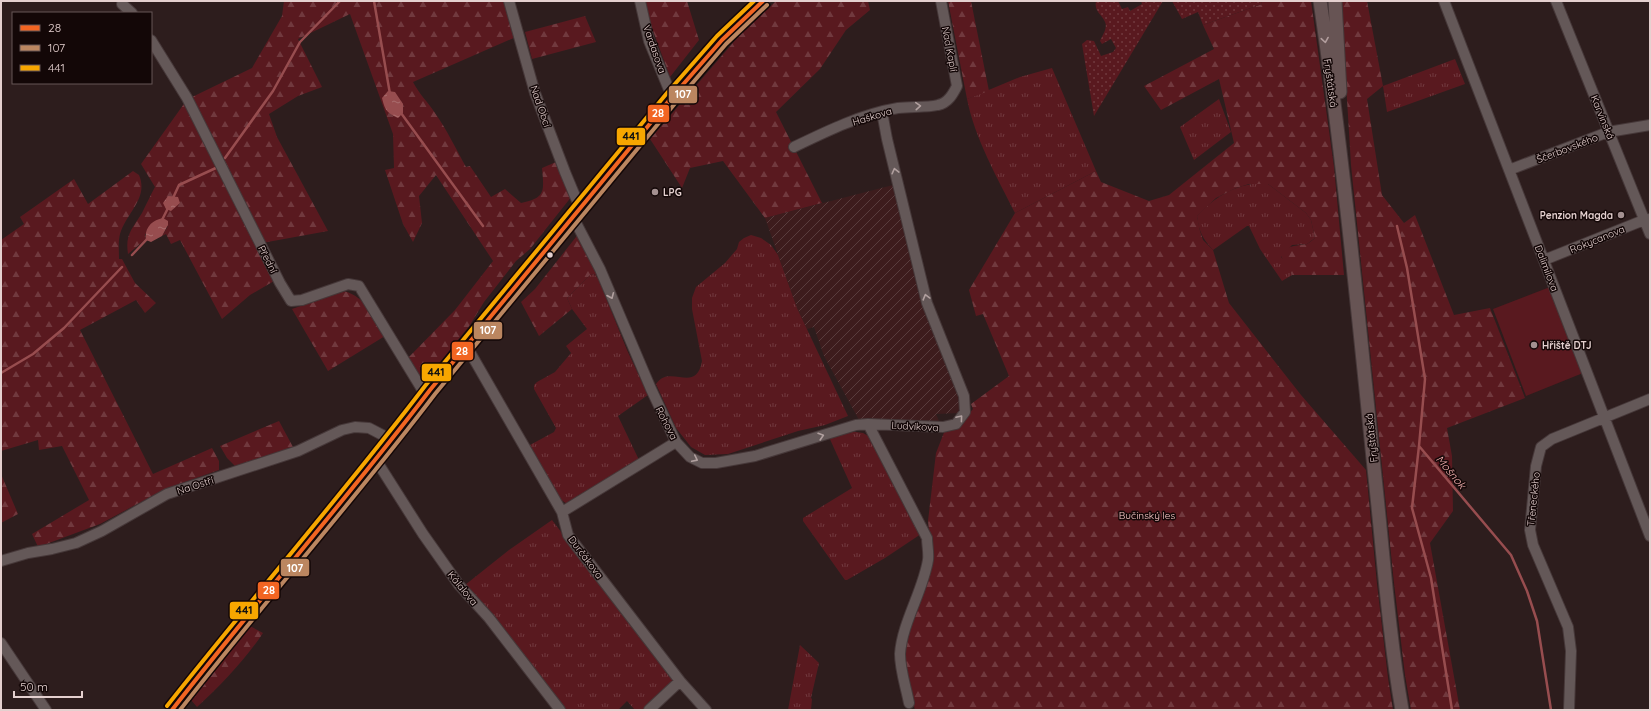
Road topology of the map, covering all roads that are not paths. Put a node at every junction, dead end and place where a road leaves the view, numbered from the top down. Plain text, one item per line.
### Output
1 (509, 1) edge
2 (640, 1) edge
3 (763, 1) edge
4 (941, 1) edge
5 (1320, 1) edge
6 (1335, 1) edge
7 (1444, 1) edge
8 (1556, 1) edge
9 (122, 4) dead end
10 (131, 12) edge
11 (152, 42) edge
12 (952, 96) joint
13 (672, 97) junction
14 (882, 112) junction
15 (1650, 125) edge
16 (1608, 132) junction
17 (794, 147) dead end
18 (1342, 166) junction
19 (1509, 170) junction
20 (576, 213) junction
21 (1647, 220) edge
22 (1650, 234) edge
23 (1544, 260) junction
24 (467, 347) junction
25 (426, 396) junction
26 (1650, 399) edge
27 (1604, 417) junction
28 (868, 424) junction
29 (392, 440) junction
30 (676, 442) junction
31 (376, 460) junction
32 (562, 512) junction
33 (1650, 536) edge
34 (1, 561) edge
35 (1, 643) edge
36 (680, 681) junction
37 (909, 703) dead end
38 (46, 710) edge
39 (172, 710) edge
40 (560, 710) edge
41 (649, 710) edge
42 (706, 710) edge
43 (1402, 710) edge
44 (1569, 710) edge

1 - 20 street, Nad Obcí
2 - 13 street, Vardasova
3 - 13 main road
4 - 12 street, Nad Kaplí
5 -> 18 main road, Fryštátská
6 - 18 main road, Fryštátská
7 - 19 street, Dalimilova
8 - 16 street, Karvinská
9 - 10 street
11 - 25 street, Přední
14 -> 12 street, Haškova
13 - 20 main road
14 - 17 street, Haškova
28 -> 14 street, Ludvíkova
15 - 16 street, Ščerbovského
16 - 19 street, Ščerbovského
16 - 21 street, Karvinská
18 - 43 main road, Fryštátská
19 - 23 street, Dalimilova
20 - 24 main road
20 -> 30 street, Rohova
21 - 22 street, Karvinská
21 - 23 street, Rokycanova
23 - 27 street, Dalimilova
24 - 25 main road
24 - 32 street, Durčákova
25 - 29 main road
26 - 27 street, Třeneckého
27 - 33 street, Dalimilova
27 - 44 street, Třeneckého
30 -> 28 street, Rohova
28 - 37 street
29 - 31 main road
29 - 34 street, Na Ostří
30 - 32 street
31 - 39 main road
31 - 40 street, Kálalova
32 - 36 street, Durčákova
35 - 38 street
36 - 41 street
36 - 42 street, Durčákova

